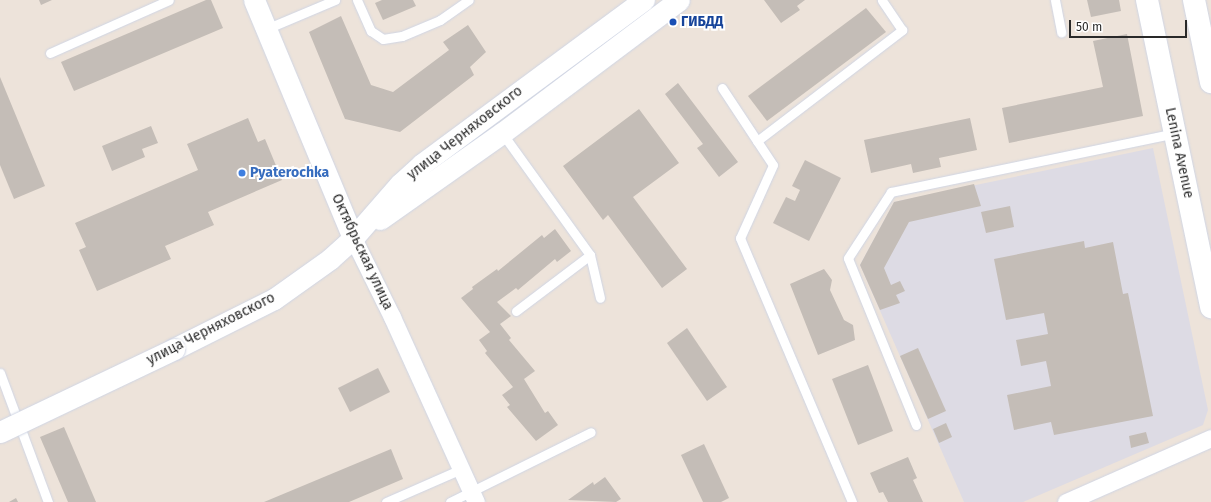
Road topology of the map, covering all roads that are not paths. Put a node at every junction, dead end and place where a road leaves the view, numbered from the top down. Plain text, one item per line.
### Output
1 (169, 0) edge
2 (254, 0) edge
3 (335, 0) edge
4 (357, 0) edge
5 (469, 0) edge
6 (644, 0) edge
7 (679, 0) edge
8 (882, 0) edge
9 (1055, 0) edge
10 (1147, 0) edge
11 (1194, 0) edge
12 (266, 29) junction
13 (1061, 32) dead end
14 (50, 53) dead end
15 (1211, 82) edge
16 (722, 88) dead end
17 (502, 132) junction
18 (1175, 133) junction
19 (757, 141) junction
20 (353, 238) junction
21 (590, 255) junction
22 (600, 298) dead end
23 (1211, 307) edge
24 (516, 311) dead end
25 (0, 373) edge
26 (916, 425) dead end
27 (0, 432) edge
28 (591, 432) dead end
29 (1211, 438) edge
30 (461, 469) junction
31 (473, 497) edge
32 (48, 502) edge
33 (386, 502) edge
34 (450, 502) edge
35 (852, 502) edge
36 (1066, 502) edge

1 - 14 lane
2 - 12 street, Октябрьская улица
3 - 12 lane
4 - 5 lane
6 - 20 street, улица Черняховского
7 - 17 street
8 - 19 lane
9 - 13 lane
10 - 18 main road, Lenina Avenue
11 - 15 main road
12 - 20 street, Октябрьская улица
16 - 19 lane
17 - 20 street
17 - 21 lane
18 - 23 main road, Lenina Avenue
18 - 26 lane
19 - 35 lane
20 - 27 street, улица Черняховского, bridge
20 - 30 street, Октябрьская улица
21 - 22 lane
21 - 24 lane
25 - 32 lane
28 - 31 lane
29 - 36 street
30 - 31 street, Октябрьская улица
30 - 33 lane
31 - 34 lane

